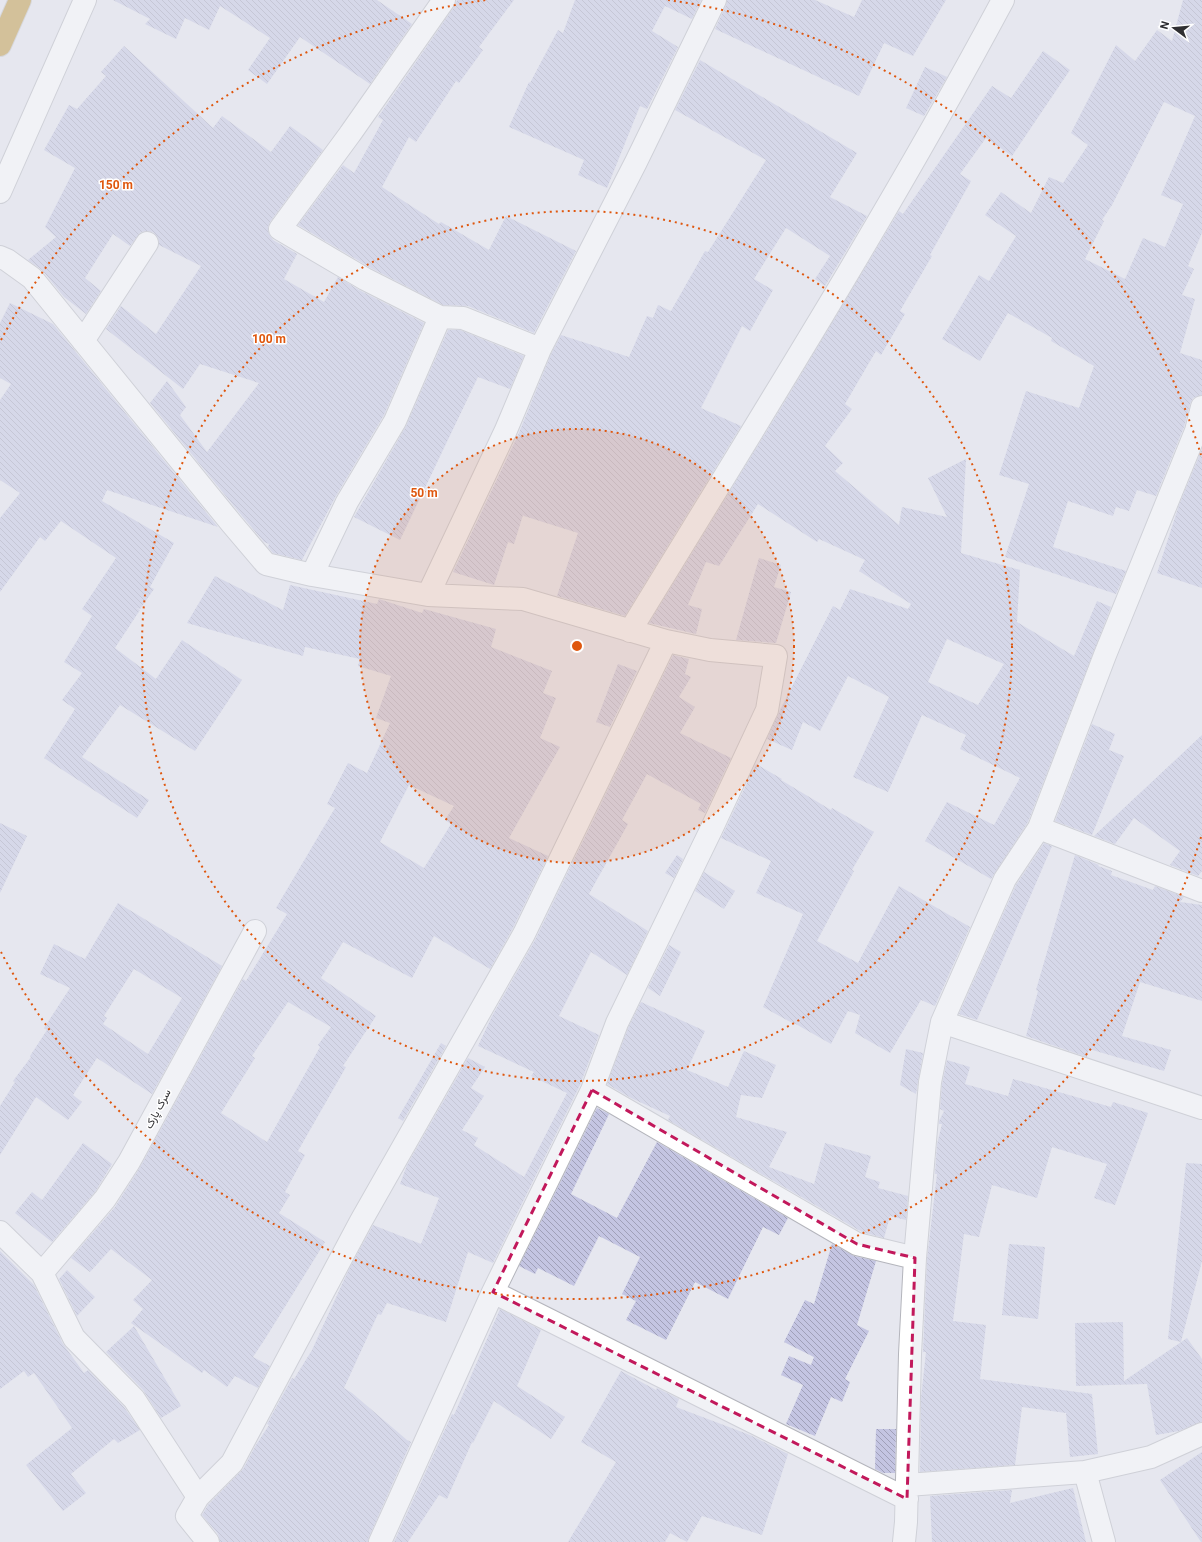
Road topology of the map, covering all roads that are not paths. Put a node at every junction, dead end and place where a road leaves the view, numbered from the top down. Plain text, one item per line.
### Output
1 (20, 0) edge
2 (85, 0) edge
3 (444, 0) edge
4 (715, 0) edge
5 (1003, 0) edge
6 (0, 45) edge
7 (0, 192) edge
8 (147, 243) dead end
9 (0, 257) edge
10 (440, 317) junction
11 (83, 342) junction
12 (540, 348) junction
13 (1202, 407) edge
14 (312, 575) junction
15 (428, 595) junction
16 (630, 632) junction
17 (666, 641) junction
18 (1039, 828) junction
19 (1202, 891) edge
20 (254, 931) dead end
21 (942, 1022) junction
22 (592, 1090) junction
23 (1202, 1108) edge
24 (0, 1232) edge
25 (915, 1258) junction
26 (42, 1273) junction
27 (493, 1292) junction
28 (1202, 1434) edge
29 (1085, 1472) junction
30 (907, 1492) junction
31 (198, 1497) junction
32 (208, 1542) edge
33 (380, 1542) edge
34 (904, 1542) edge
35 (1104, 1542) edge

1 - 6 highway
2 - 7 street
3 - 10 street
4 - 12 street
5 - 16 street
8 - 11 street
9 - 11 street
10 - 12 street
10 - 14 street
11 - 14 street
12 - 15 street
13 - 18 street
14 - 15 street
15 - 16 street
16 - 17 street
17 - 22 street
17 - 31 street
18 - 19 street
18 - 21 street
20 - 26 street, سرک پارک
21 - 23 street
21 - 25 street
22 - 25 street
22 - 27 street
24 - 26 street
25 - 30 street
26 - 31 street
27 - 30 street
27 - 33 street
28 - 29 street
29 - 30 street
29 - 35 street
30 - 34 street
31 - 32 street

